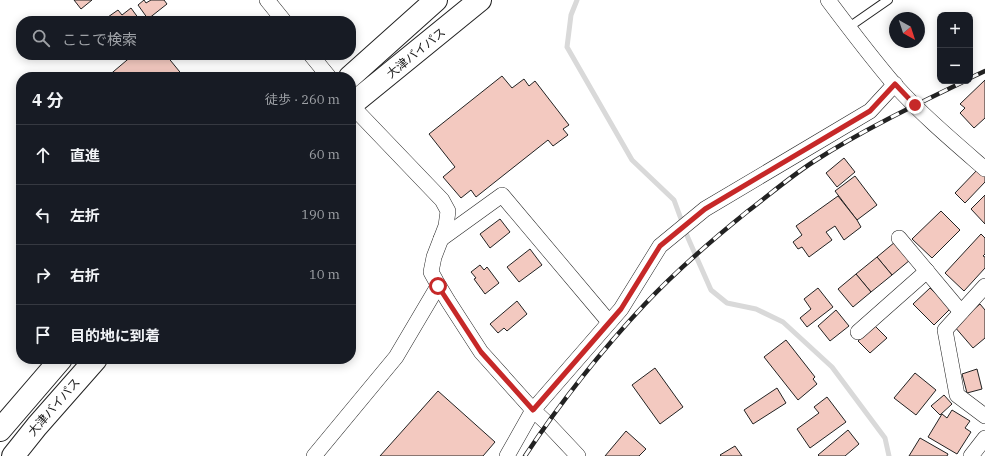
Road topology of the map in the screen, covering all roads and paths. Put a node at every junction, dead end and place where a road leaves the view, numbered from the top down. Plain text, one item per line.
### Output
1 (267, 0) edge
2 (436, 0) edge
3 (480, 0) edge
4 (828, 0) edge
5 (888, 0) edge
6 (280, 16) edge
7 (849, 28) junction
8 (315, 60) edge
9 (325, 72) edge
10 (356, 72) edge
11 (895, 84) junction
12 (356, 101) edge
13 (356, 110) edge
14 (985, 169) edge
15 (899, 238) dead end
16 (441, 239) junction
17 (927, 271) junction
18 (438, 286) junction
19 (985, 286) edge
20 (961, 312) junction
21 (609, 322) junction
22 (858, 332) dead end
23 (57, 364) edge
24 (92, 364) edge
25 (533, 410) junction
26 (985, 416) edge
27 (0, 430) edge
28 (985, 438) edge
29 (13, 456) edge
30 (314, 456) edge
31 (507, 456) edge
32 (578, 456) edge
33 (971, 456) edge

1 - 6 street
2 - 10 highway, 大津バイパス
3 - 12 highway, 大津バイパス
4 - 7 street
5 - 7 lane
7 - 11 street
8 - 9 street
11 - 14 street
11 - 21 street
13 - 16 street
15 - 17 street
16 - 18 street
16 - 21 street
17 - 20 street
17 - 22 street
18 - 25 street
18 - 30 street
19 - 20 street
20 - 26 street
21 - 25 street
23 - 27 highway
24 - 29 highway, 大津バイパス
25 - 31 street
25 - 32 street
28 - 33 street

